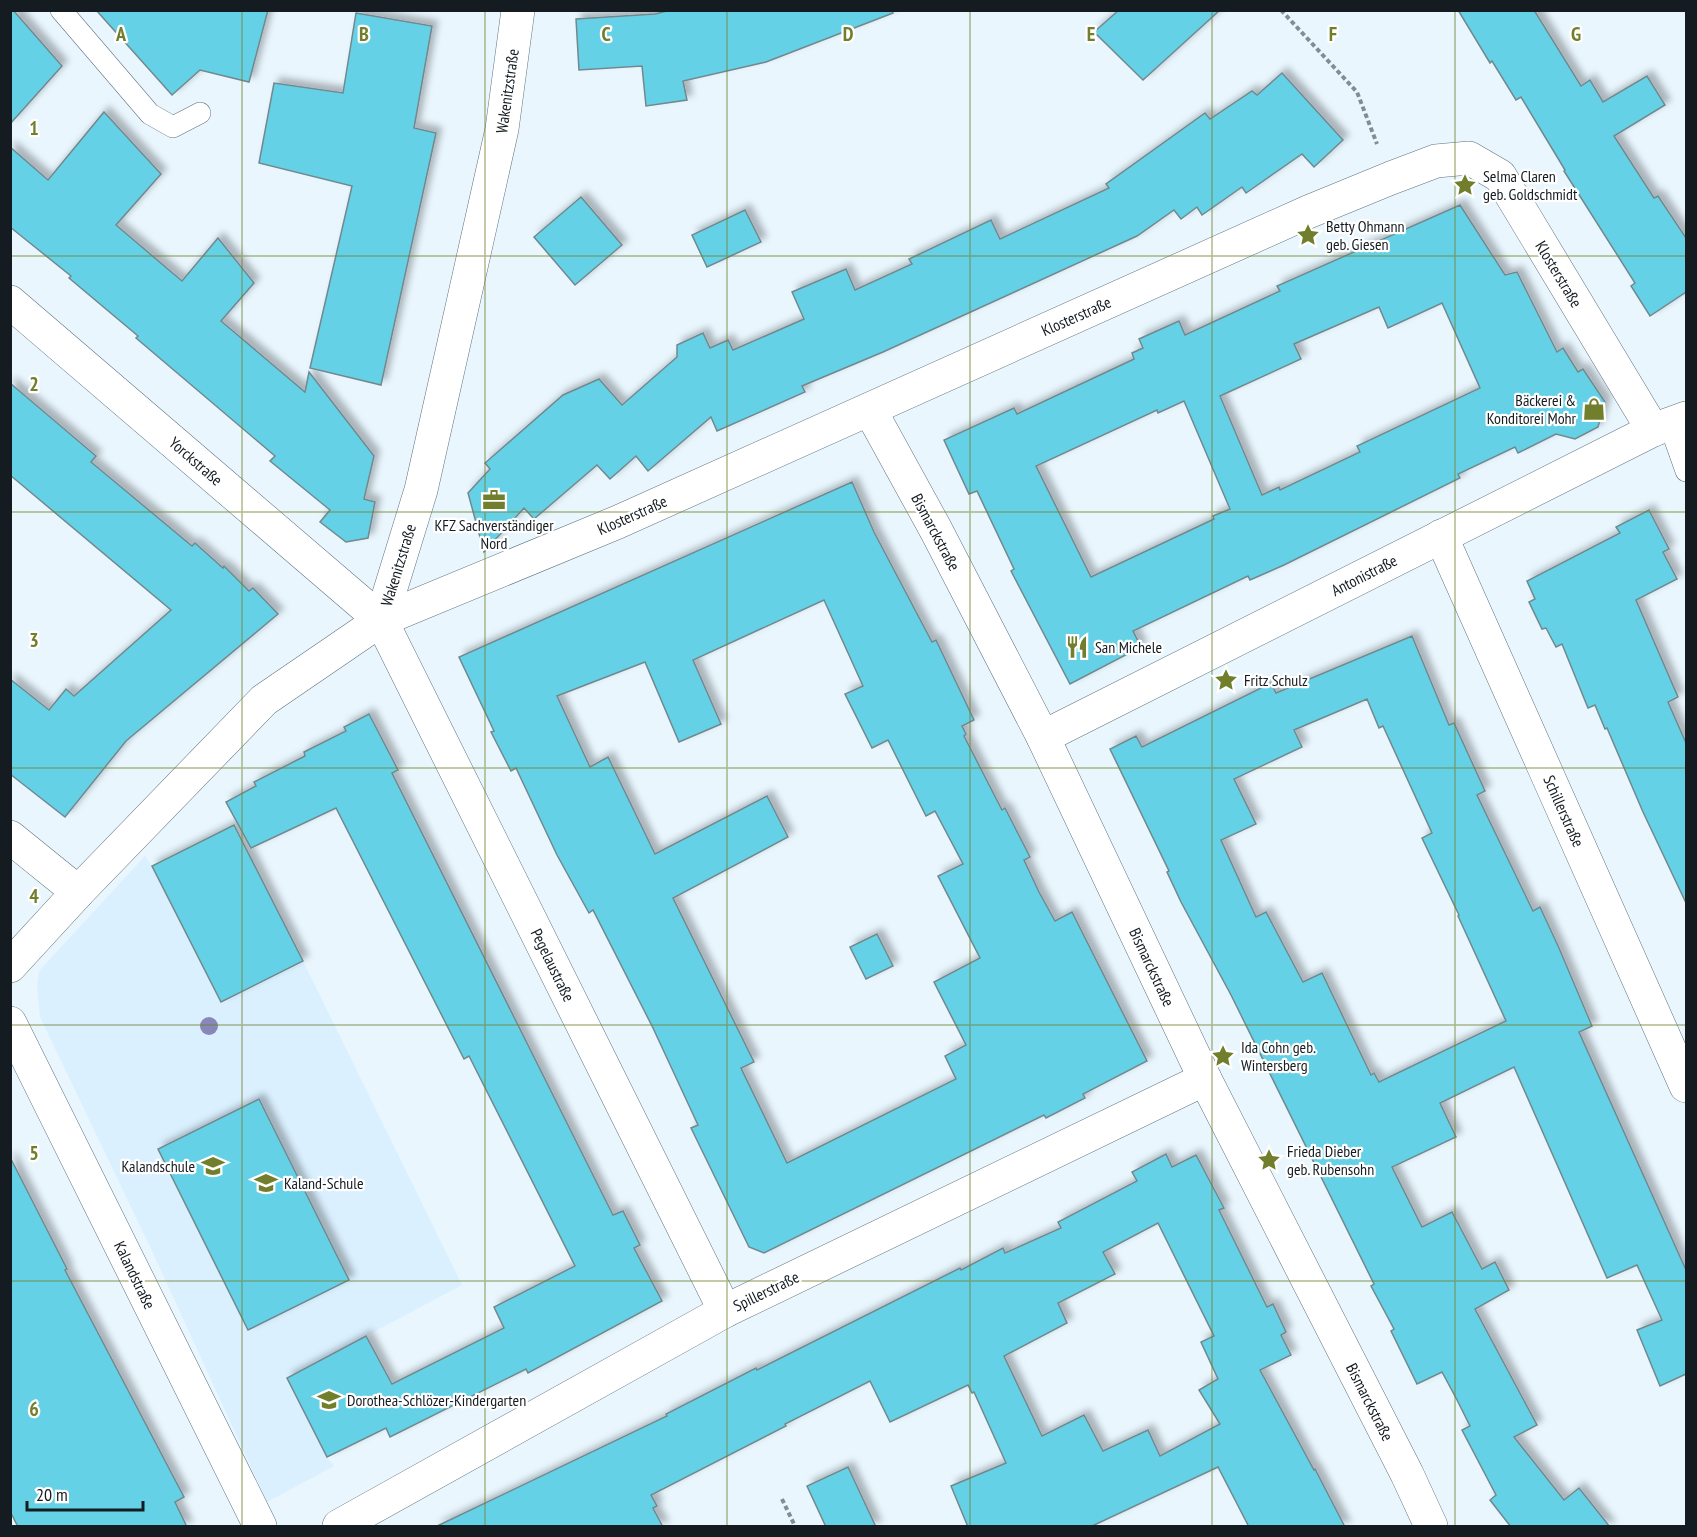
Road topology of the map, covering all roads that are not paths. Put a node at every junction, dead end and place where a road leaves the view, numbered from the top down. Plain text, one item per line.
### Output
1 (61, 10) edge
2 (518, 10) edge
3 (200, 113) dead end
4 (10, 302) edge
5 (870, 410) junction
6 (1670, 424) edge
7 (1686, 471) edge
8 (1442, 536) junction
9 (381, 620) junction
10 (1043, 737) junction
11 (10, 837) edge
12 (78, 892) junction
13 (10, 966) edge
14 (10, 1023) edge
15 (1205, 1079) junction
16 (1686, 1086) edge
17 (725, 1311) junction
18 (260, 1527) edge
19 (339, 1527) edge
20 (1431, 1527) edge

1 - 3 lane
2 - 9 street, Wakenitzstraße
4 - 9 street, Yorckstraße
5 - 6 street, Klosterstraße
5 - 9 street, Klosterstraße
5 - 10 street, Bismarckstraße
6 - 7 lane
6 - 8 street, Antonistraße
8 - 10 street, Antonistraße
8 - 16 street, Schillerstraße
9 - 12 street, Wakenitzstraße
9 - 17 street, Pegelaustraße
10 - 15 street, Bismarckstraße
11 - 12 street
12 - 13 street, Wakenitzstraße
14 - 18 street, Kalandstraße
15 - 17 street, Spillerstraße
15 - 20 street, Bismarckstraße
17 - 19 street, Spillerstraße

